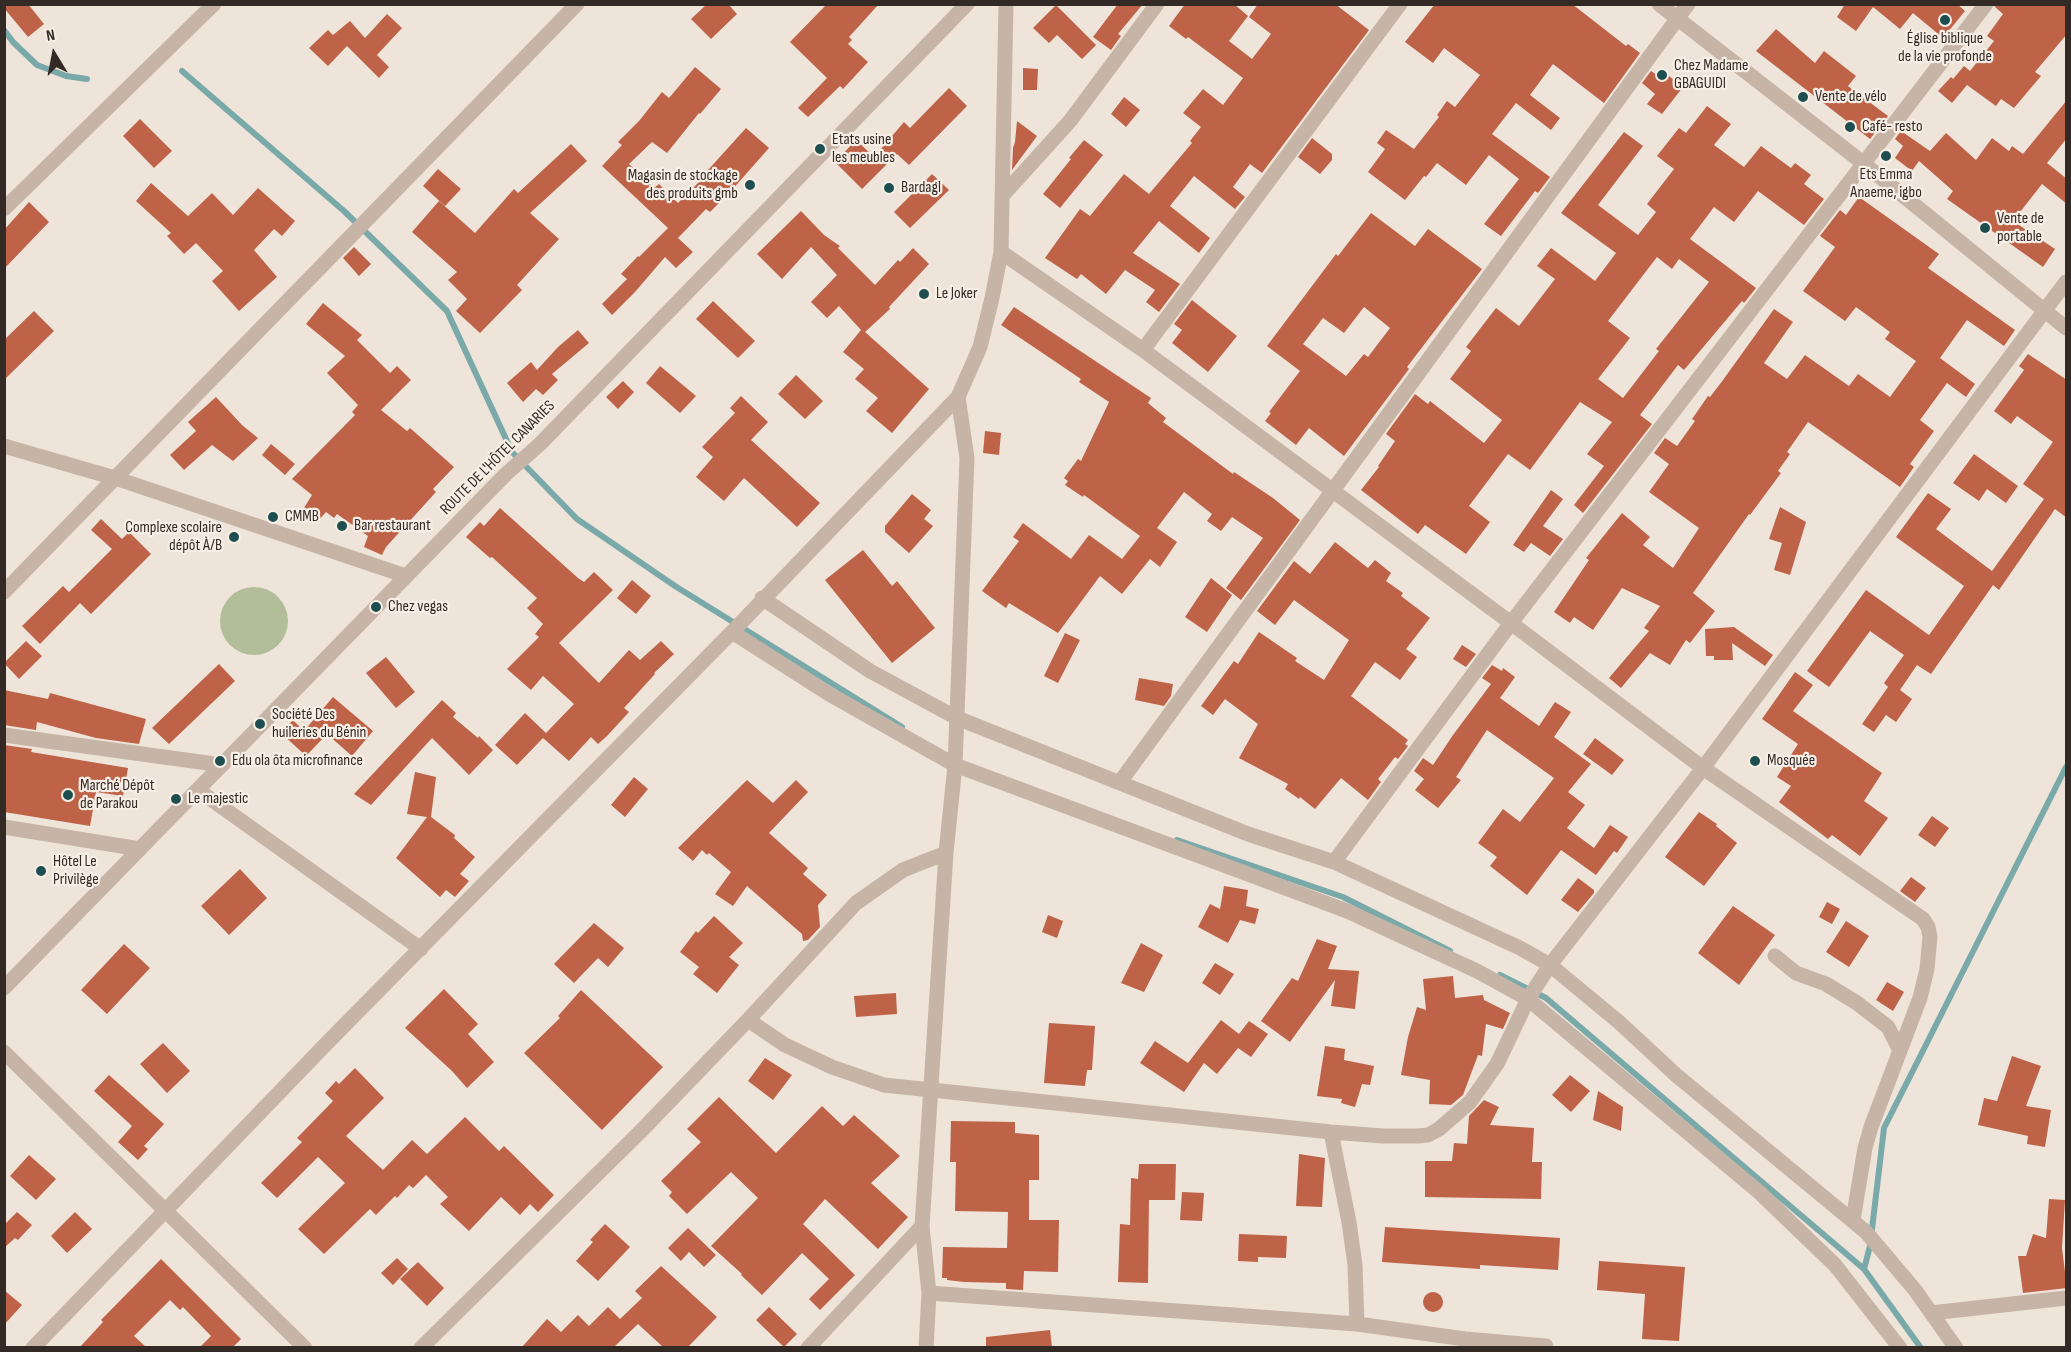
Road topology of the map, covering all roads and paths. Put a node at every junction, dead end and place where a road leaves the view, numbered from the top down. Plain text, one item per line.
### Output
1 (214, 4) edge
2 (577, 4) edge
3 (967, 4) edge
4 (1006, 4) edge
5 (1157, 4) edge
6 (1400, 4) edge
7 (1659, 4) edge
8 (1688, 4) edge
9 (1986, 4) edge
10 (1678, 19) junction
11 (1863, 163) junction
12 (1003, 195) junction
13 (4, 209) edge
14 (1001, 252) junction
15 (2067, 282) edge
16 (2044, 311) junction
17 (2067, 328) edge
18 (1143, 350) junction
19 (958, 397) junction
20 (4, 446) edge
21 (115, 478) junction
22 (1333, 493) junction
23 (406, 576) junction
24 (4, 592) edge
25 (762, 598) junction
26 (1511, 623) junction
27 (732, 632) junction
28 (957, 718) junction
29 (4, 735) edge
30 (222, 765) junction
31 (955, 765) junction
32 (1703, 768) junction
33 (1120, 782) junction
34 (198, 790) junction
35 (4, 827) edge
36 (140, 849) junction
37 (946, 854) junction
38 (1335, 862) junction
39 (421, 949) junction
40 (1775, 956) dead end
41 (1550, 965) junction
42 (4, 988) edge
43 (1528, 999) junction
44 (748, 1020) junction
45 (1900, 1051) junction
46 (4, 1052) edge
47 (931, 1089) junction
48 (1331, 1132) junction
49 (165, 1210) junction
50 (1853, 1220) junction
51 (922, 1226) junction
52 (929, 1293) junction
53 (2067, 1298) edge
54 (1931, 1312) junction
55 (1357, 1324) junction
56 (1546, 1346) dead end
57 (33, 1347) edge
58 (305, 1347) edge
59 (422, 1347) edge
60 (808, 1347) edge
61 (926, 1347) edge
62 (1900, 1347) edge
63 (1956, 1347) edge

1 - 13 street
2 - 21 street
3 - 23 street, ROUTE DE L'HÔTEL CANARIES
4 - 12 street
5 - 12 street
6 - 18 street
7 - 10 street
8 - 10 street
9 - 11 street
10 - 11 street
10 - 22 street
11 - 16 street
11 - 26 street
12 - 14 street
14 - 18 street
14 - 19 street
15 - 16 street
16 - 17 street
16 - 32 street
18 - 22 street
19 - 25 street
19 - 28 street
20 - 21 street
21 - 23 street
21 - 24 street
22 - 26 street
22 - 33 street
23 - 30 street, ROUTE DE L'HÔTEL CANARIES
25 - 27 street
25 - 28 street
26 - 32 street
26 - 38 street
27 - 31 street
27 - 39 street
28 - 31 street
28 - 33 street
29 - 30 street
30 - 34 street, ROUTE DE L'HÔTEL CANARIES
31 - 37 street
31 - 43 street
32 - 41 street
32 - 45 street
33 - 38 street
34 - 36 street, ROUTE DE L'HÔTEL CANARIES
34 - 39 street
35 - 36 street
36 - 42 street, ROUTE DE L'HÔTEL CANARIES
37 - 44 street
37 - 47 street
38 - 41 street
39 - 49 street
40 - 45 street
41 - 43 street
41 - 50 street
43 - 48 street
43 - 62 street
44 - 47 street
44 - 59 street
45 - 50 street
46 - 49 street
47 - 48 street
47 - 51 street
48 - 55 street
49 - 57 street
49 - 58 street
50 - 54 street
51 - 52 street
51 - 60 street
52 - 55 street
52 - 61 street
53 - 54 street
54 - 63 street
55 - 56 street

